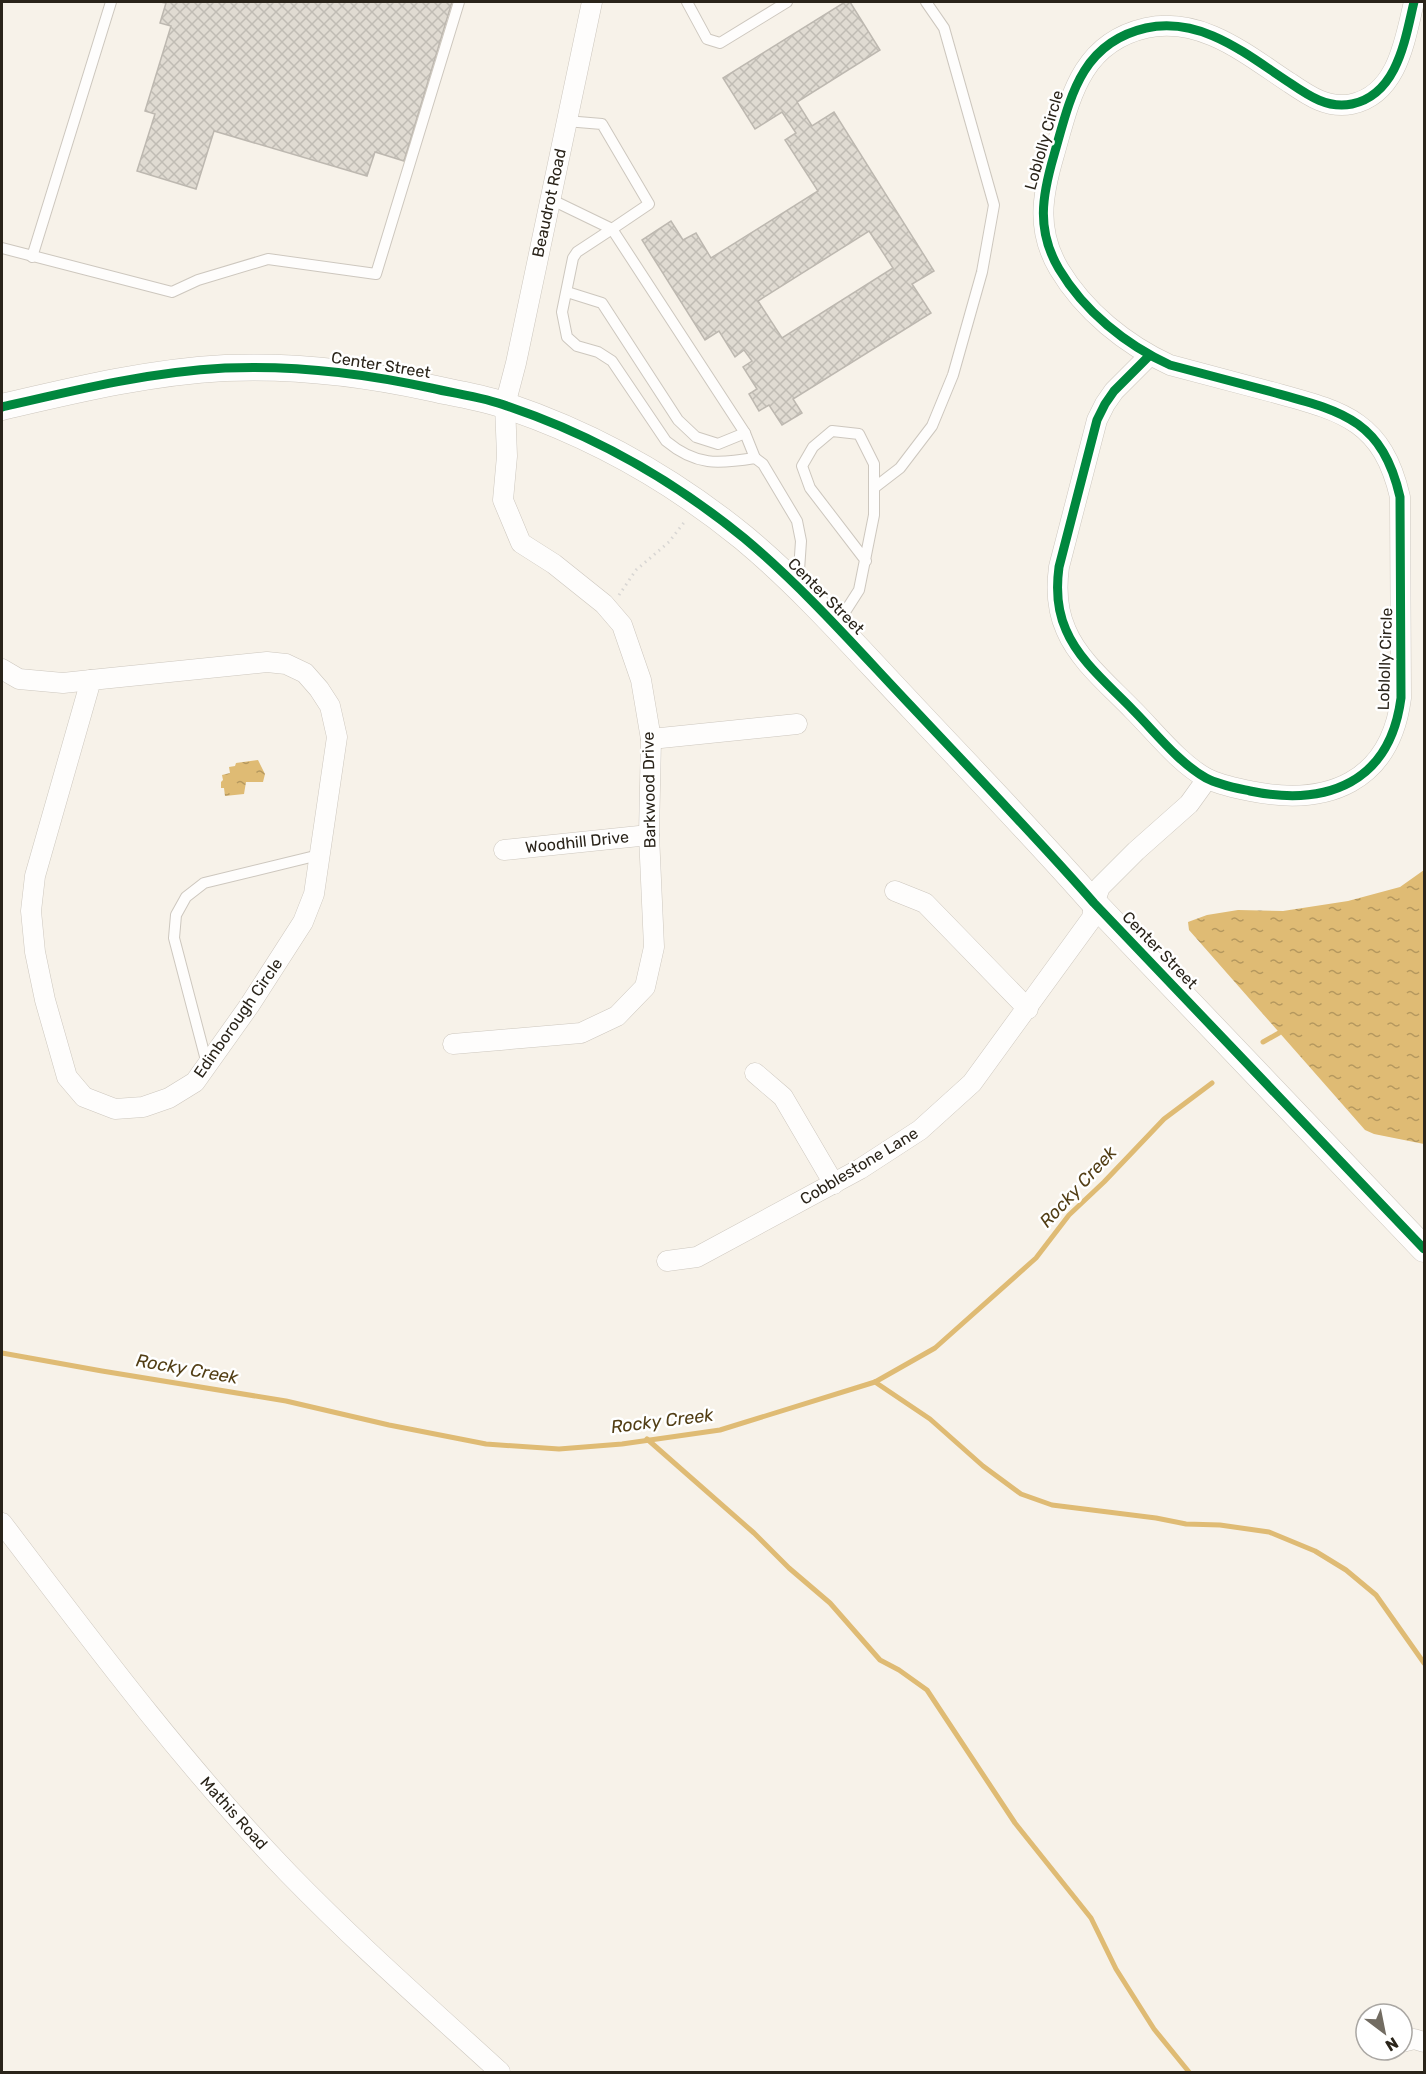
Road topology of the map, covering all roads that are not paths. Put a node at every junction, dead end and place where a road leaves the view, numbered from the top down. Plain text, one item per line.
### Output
1 (111, 2) edge
2 (459, 2) edge
3 (592, 2) edge
4 (687, 2) edge
5 (787, 2) edge
6 (926, 2) edge
7 (1414, 2) edge
8 (566, 121) junction
9 (550, 199) junction
10 (612, 229) junction
11 (2, 248) edge
12 (32, 257) junction
13 (567, 292) junction
14 (1149, 356) junction
15 (505, 405) junction
16 (2, 407) edge
17 (745, 433) junction
18 (755, 458) junction
19 (874, 488) junction
20 (866, 561) junction
21 (798, 588) junction
22 (836, 626) junction
23 (2, 669) edge
24 (91, 680) junction
25 (797, 724) dead end
26 (651, 740) junction
27 (1207, 779) junction
28 (649, 835) junction
29 (504, 850) dead end
30 (320, 855) junction
31 (895, 891) dead end
32 (1094, 903) junction
33 (1028, 1009) junction
34 (453, 1044) dead end
35 (208, 1065) junction
36 (755, 1073) dead end
37 (834, 1184) junction
38 (1425, 1249) edge
39 (667, 1261) dead end
40 (2, 1523) edge
41 (500, 2073) edge

1 - 12 lane
2 - 12 lane
3 - 8 street, Beaudrot Road
4 - 5 lane
6 - 19 lane
7 - 14 street, Loblolly Circle
8 - 9 street, Beaudrot Road
8 - 10 lane
9 - 10 lane
9 - 15 street, Beaudrot Road
10 - 13 lane
10 - 17 lane
11 - 12 lane
13 - 17 lane
13 - 18 lane
14 - 27 street, Loblolly Circle
14 - 27 street, Loblolly Circle
15 - 16 street, Center Street
15 - 21 street, Center Street
15 - 26 street, Barkwood Drive
17 - 18 lane
18 - 21 lane
19 - 20 lane
19 - 20 lane
20 - 22 lane
21 - 22 street, Center Street
22 - 32 street, Center Street
23 - 24 street, Edinborough Circle
24 - 30 street, Edinborough Circle
24 - 35 street, Edinborough Circle
25 - 26 street
26 - 28 street, Barkwood Drive
27 - 32 street
28 - 29 street, Woodhill Drive
28 - 34 street, Barkwood Drive
30 - 35 street, Edinborough Circle
30 - 35 lane
31 - 33 street
32 - 33 street, Cobblestone Lane
32 - 38 street, Center Street
33 - 37 street, Cobblestone Lane
36 - 37 street
37 - 39 street, Cobblestone Lane
40 - 41 street, Mathis Road

